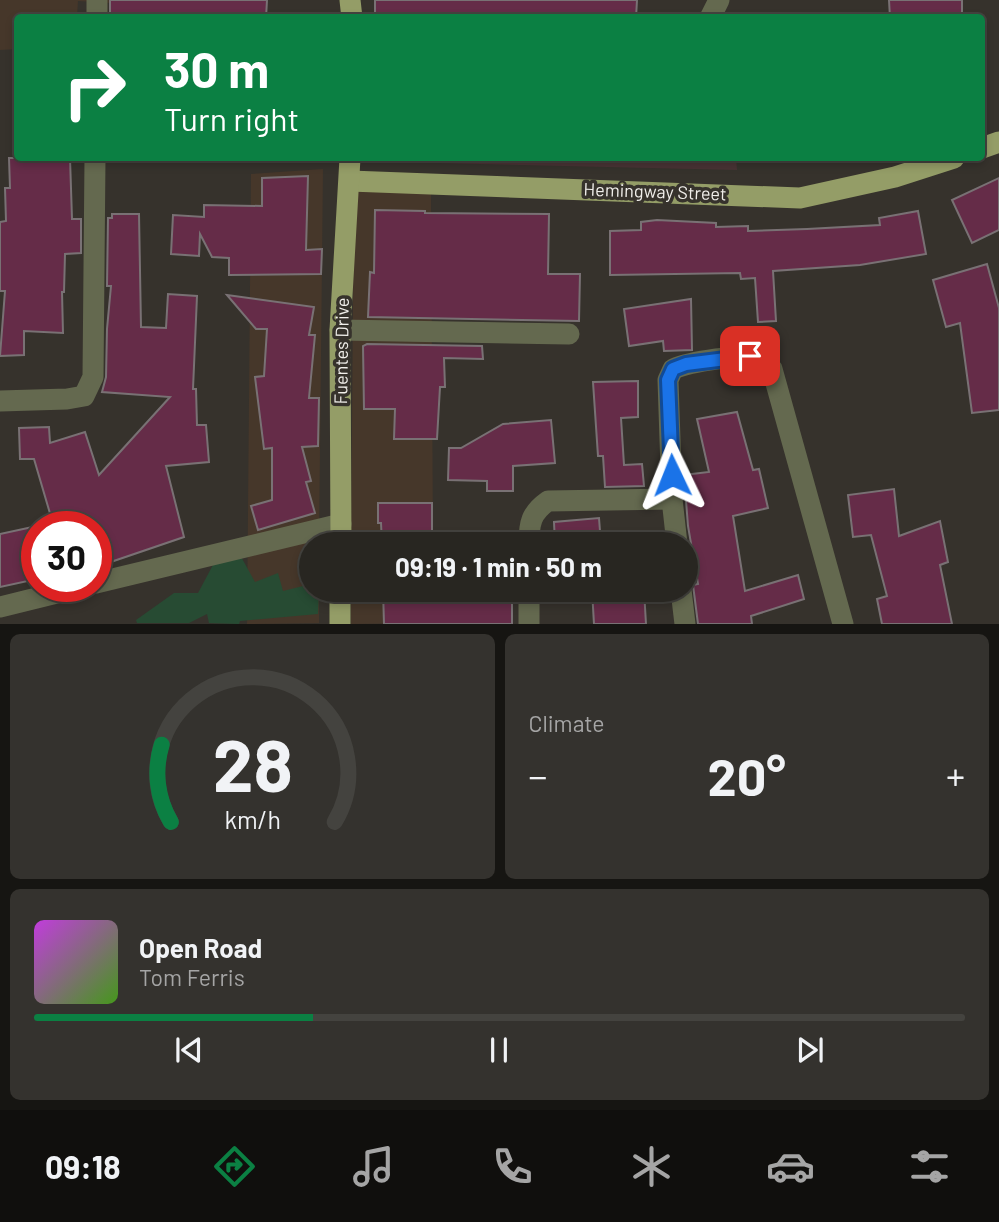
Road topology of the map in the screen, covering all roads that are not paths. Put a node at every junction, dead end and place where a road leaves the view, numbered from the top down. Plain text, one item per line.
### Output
1 (95, 161) edge
2 (351, 161) edge
3 (945, 161) edge
4 (350, 181) junction
5 (340, 330) junction
6 (569, 334) dead end
7 (0, 401) edge
8 (672, 499) junction
9 (341, 532) edge
10 (529, 532) edge
11 (676, 532) edge
12 (299, 542) edge
13 (112, 580) edge
14 (21, 602) edge
15 (340, 602) edge
16 (529, 602) edge
17 (682, 602) edge
18 (0, 607) edge
19 (340, 624) edge
20 (529, 624) edge
21 (685, 624) edge
22 (843, 624) edge

1 - 7 street
2 - 4 main road, Fuentes Drive
3 - 4 main road, Hemingway Street
4 - 5 main road, Fuentes Drive
5 - 6 street
5 - 9 main road, Fuentes Drive
8 - 10 street
8 - 11 street
8 - 22 street
12 - 13 street
14 - 18 street
15 - 19 main road
16 - 20 street
17 - 21 street

